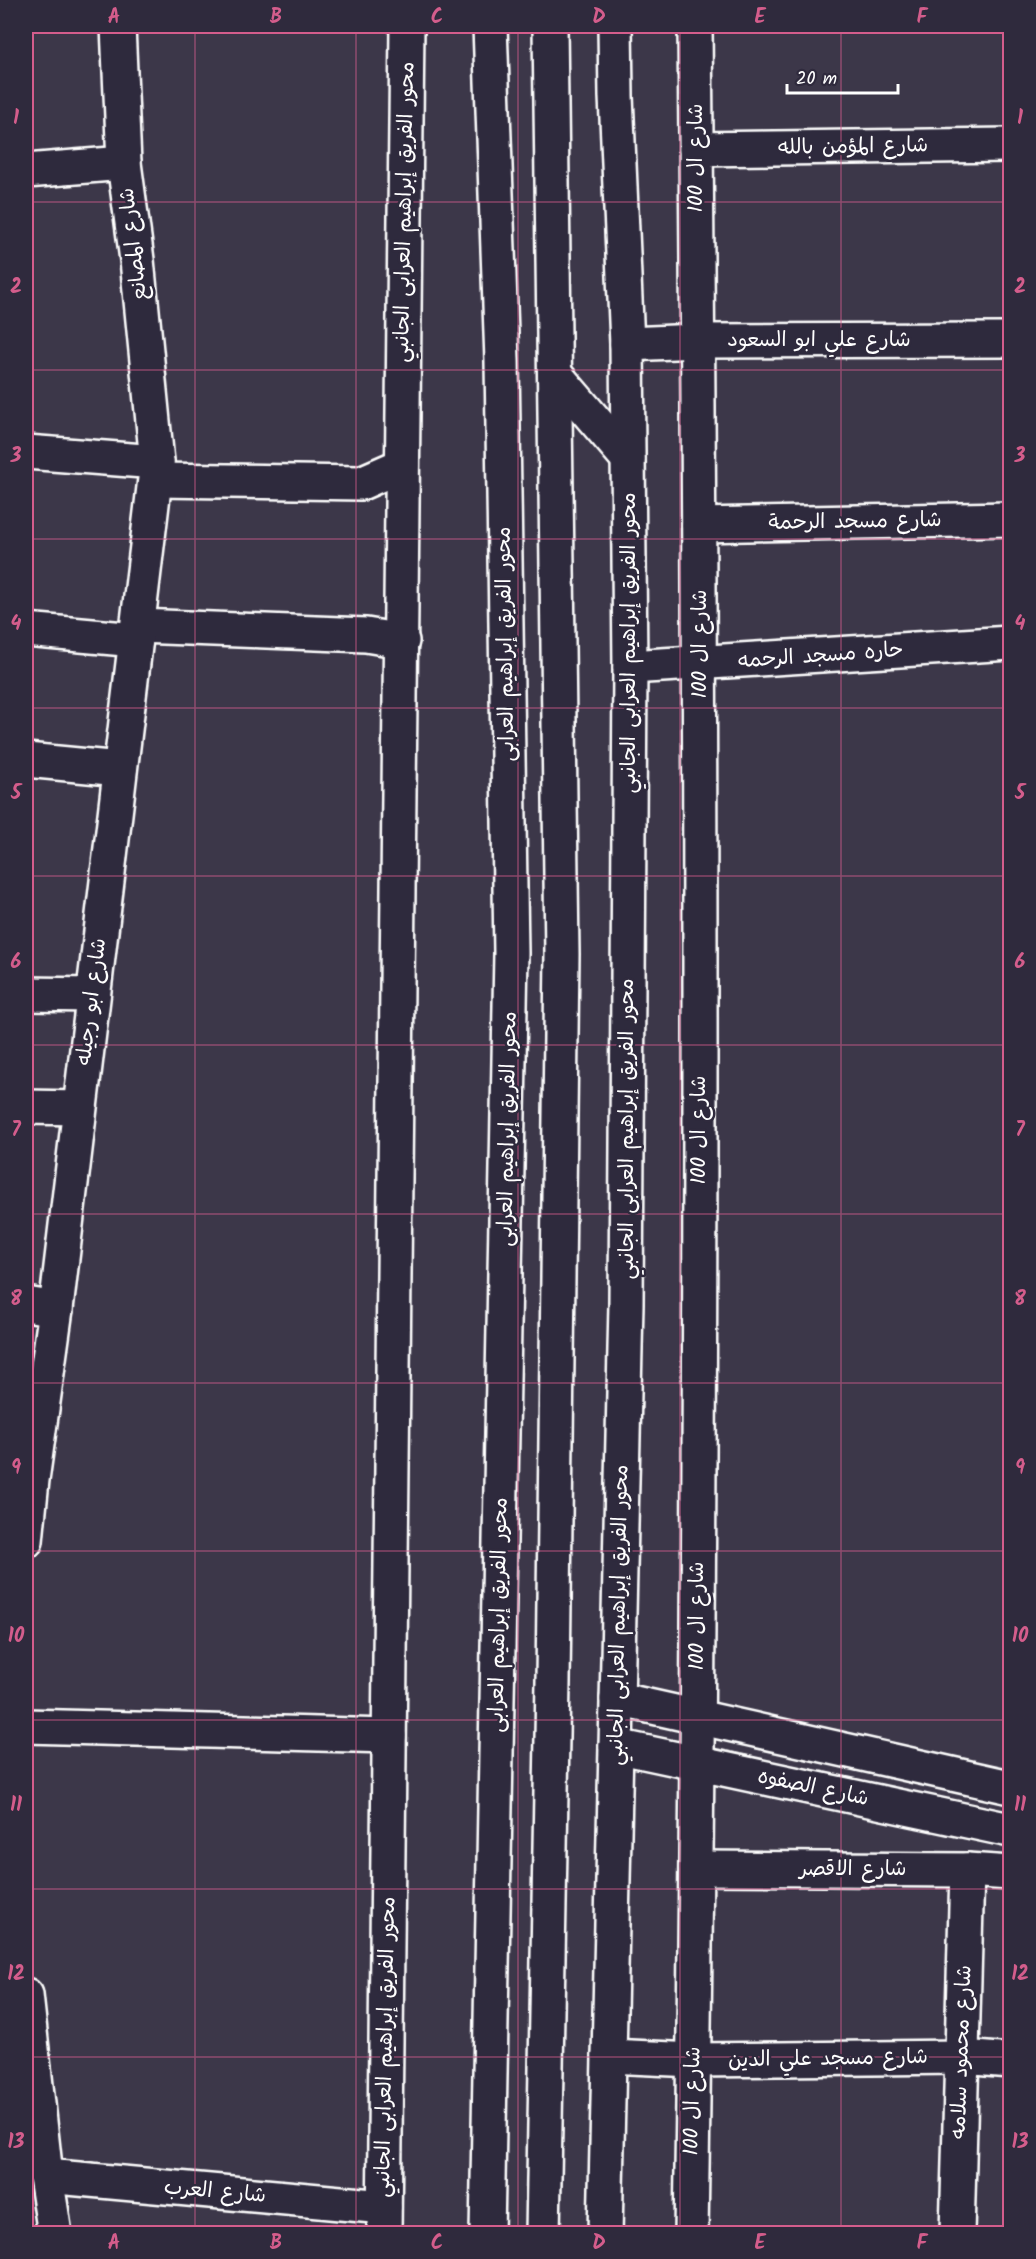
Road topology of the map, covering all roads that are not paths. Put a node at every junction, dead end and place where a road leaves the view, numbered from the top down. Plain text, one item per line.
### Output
1 (118, 26) edge
2 (407, 26) edge
3 (490, 26) edge
4 (550, 26) edge
5 (615, 26) edge
6 (695, 26) edge
7 (1011, 145) edge
8 (696, 149) junction
9 (124, 163) junction
10 (26, 171) edge
11 (1011, 339) edge
12 (698, 341) junction
13 (627, 344) junction
14 (556, 375) junction
15 (26, 452) edge
16 (628, 459) junction
17 (402, 465) junction
18 (156, 471) junction
19 (1011, 519) edge
20 (699, 525) junction
21 (26, 630) edge
22 (137, 633) junction
23 (402, 641) junction
24 (1011, 643) edge
25 (700, 663) junction
26 (630, 667) junction
27 (26, 760) edge
28 (120, 769) junction
29 (26, 994) edge
30 (93, 995) junction
31 (26, 1107) edge
32 (79, 1108) junction
33 (41, 1306) edge
34 (29, 1479) edge
35 (26, 1541) edge
36 (617, 1699) junction
37 (697, 1717) junction
38 (26, 1726) edge
39 (389, 1736) junction
40 (616, 1746) junction
41 (697, 1762) junction
42 (1011, 1787) edge
43 (1011, 1830) edge
44 (696, 1868) junction
45 (967, 1870) junction
46 (1011, 1873) edge
47 (26, 1995) edge
48 (609, 2056) junction
49 (963, 2057) junction
50 (694, 2060) junction
51 (1011, 2061) edge
52 (46, 2176) junction
53 (384, 2220) edge
54 (54, 2234) edge
55 (487, 2234) edge
56 (543, 2234) edge
57 (605, 2234) edge
58 (691, 2234) edge
59 (957, 2234) edge

1 - 9 street, شارع المصانع
2 - 17 street, محور الفريق إبراهيم العرابى الجانبي
3 - 55 street, محور الفريق إبراهيم العرابى
4 - 14 street
5 - 13 street, محور الفريق إبراهيم العرابى الجانبي
6 - 8 street, شارع ال 100
7 - 8 street, شارع المؤمن بالله
8 - 12 street, شارع ال 100
9 - 10 street
9 - 18 street, شارع المصانع
11 - 12 street, شارع علي ابو السعود
12 - 13 street, شارع علي ابو السعود
12 - 20 street, شارع ال 100
13 - 16 street, محور الفريق إبراهيم العرابى الجانبي
14 - 16 street
14 - 56 street
15 - 18 street
16 - 26 street, محور الفريق إبراهيم العرابى الجانبي
17 - 18 street
17 - 23 street, محور الفريق إبراهيم العرابى الجانبي
18 - 22 street, شارع ابو رجيله
19 - 20 street, شارع مسجد الرحمة
20 - 25 street, شارع ال 100
21 - 22 street
22 - 23 street
22 - 28 street, شارع ابو رجيله
23 - 39 street, محور الفريق إبراهيم العرابى الجانبي
24 - 25 street, حاره مسجد الرحمه
25 - 26 street, حاره مسجد الرحمه
25 - 37 street, شارع ال 100
26 - 36 street, محور الفريق إبراهيم العرابى الجانبي
27 - 28 street
28 - 30 street, شارع ابو رجيله
29 - 30 street
30 - 32 street, شارع ابو رجيله
31 - 32 street
32 - 33 street, شارع ابو رجيله
33 - 34 street, شارع ابو رجيله
34 - 35 street, شارع ابو رجيله
36 - 37 street, شارع الصفوه
36 - 40 street, محور الفريق إبراهيم العرابى الجانبي
37 - 41 street, شارع ال 100
37 - 42 street, شارع الصفوه
38 - 39 street
39 - 53 street, محور الفريق إبراهيم العرابى الجانبي
40 - 41 street, شارع الصفوه
40 - 48 street, محور الفريق إبراهيم العرابى الجانبي
41 - 43 street, شارع الصفوه
41 - 44 street, شارع ال 100
44 - 45 street, شارع الاقصر
44 - 50 street, شارع ال 100
45 - 46 street, شارع الاقصر
45 - 49 street, شارع محمود سلامه
47 - 52 street
48 - 50 street, شارع مسجد علي الدين
48 - 57 street, محور الفريق إبراهيم العرابى الجانبي
49 - 50 street, شارع مسجد علي الدين
49 - 51 street, شارع مسجد علي الدين
49 - 59 street, شارع محمود سلامه
50 - 58 street, شارع ال 100
52 - 53 street, شارع العرب
52 - 54 street

